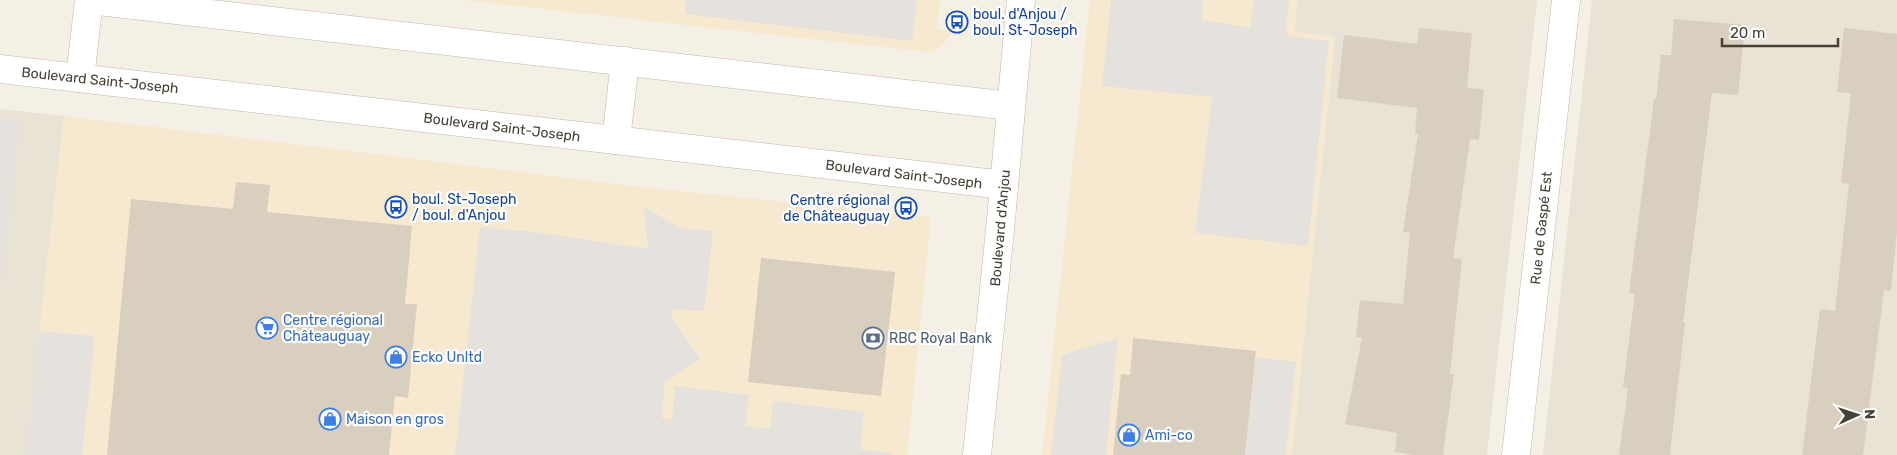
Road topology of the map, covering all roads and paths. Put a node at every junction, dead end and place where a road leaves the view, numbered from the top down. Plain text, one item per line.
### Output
1 (90, 0) edge
2 (1021, 0) edge
3 (1566, 0) edge
4 (624, 61) junction
5 (0, 69) edge
6 (80, 78) junction
7 (1010, 106) junction
8 (616, 140) junction
9 (1004, 185) junction
10 (977, 455) edge
11 (1516, 455) edge

1 - 4 street
1 - 6 street
2 - 7 street, Boulevard d'Anjou
3 - 11 street, Rue de Gaspé Est
4 - 7 street
4 - 8 street
5 - 6 street, Boulevard Saint-Joseph
6 - 8 street, Boulevard Saint-Joseph
7 - 9 street, Boulevard d'Anjou
8 - 9 street, Boulevard Saint-Joseph
9 - 10 street, Boulevard d'Anjou

